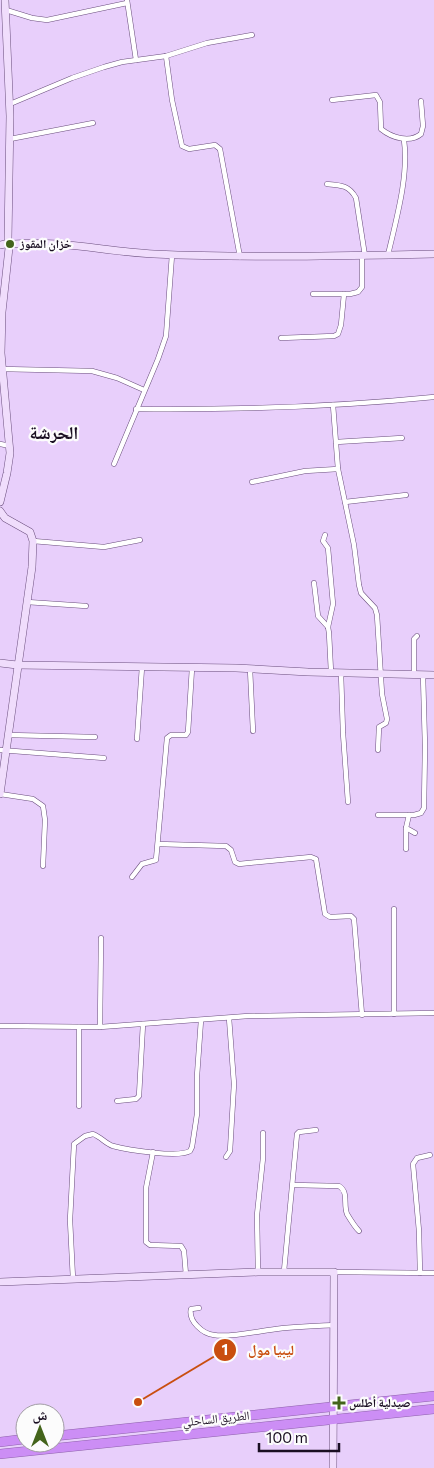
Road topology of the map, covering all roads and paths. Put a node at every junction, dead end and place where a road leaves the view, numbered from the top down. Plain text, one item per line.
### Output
1 (5, 0) edge
2 (127, 2) edge
3 (6, 10) junction
4 (3, 33) edge
5 (252, 35) dead end
6 (166, 56) junction
7 (136, 60) junction
8 (332, 100) dead end
9 (421, 101) dead end
10 (10, 104) junction
11 (93, 123) dead end
12 (10, 139) junction
13 (404, 140) junction
14 (327, 184) dead end
15 (7, 244) edge
16 (434, 254) edge
17 (172, 255) junction
18 (388, 255) junction
19 (364, 256) junction
20 (240, 257) junction
21 (313, 294) dead end
22 (344, 294) junction
23 (281, 338) dead end
24 (2, 369) junction
25 (144, 390) junction
26 (434, 397) edge
27 (333, 406) junction
28 (136, 409) junction
29 (402, 438) dead end
30 (336, 442) junction
31 (0, 444) edge
32 (10, 446) junction
33 (114, 464) dead end
34 (338, 469) junction
35 (252, 482) dead end
36 (406, 495) dead end
37 (0, 502) edge
38 (344, 502) junction
39 (0, 511) edge
40 (325, 535) dead end
41 (33, 540) junction
42 (140, 540) dead end
43 (314, 583) dead end
44 (28, 602) junction
45 (86, 606) dead end
46 (328, 628) junction
47 (417, 636) dead end
48 (0, 663) edge
49 (17, 665) junction
50 (142, 667) junction
51 (192, 668) junction
52 (250, 669) junction
53 (331, 672) junction
54 (341, 673) junction
55 (380, 674) junction
56 (414, 674) junction
57 (423, 675) junction
58 (434, 675) edge
59 (252, 731) dead end
60 (8, 735) junction
61 (95, 737) dead end
62 (137, 740) dead end
63 (378, 750) dead end
64 (3, 751) edge
65 (104, 758) dead end
66 (0, 794) edge
67 (348, 802) dead end
68 (378, 815) dead end
69 (409, 815) junction
70 (406, 828) junction
71 (415, 833) dead end
72 (158, 844) junction
73 (406, 849) dead end
74 (43, 866) dead end
75 (132, 877) dead end
76 (394, 909) dead end
77 (101, 938) dead end
78 (434, 1013) edge
79 (394, 1014) junction
80 (362, 1015) junction
81 (229, 1018) junction
82 (201, 1020) junction
83 (143, 1024) junction
84 (0, 1026) edge
85 (79, 1027) junction
86 (100, 1027) junction
87 (117, 1101) dead end
88 (78, 1106) dead end
89 (316, 1130) dead end
90 (263, 1133) dead end
91 (153, 1152) junction
92 (430, 1155) dead end
93 (226, 1156) dead end
94 (293, 1185) junction
95 (359, 1232) dead end
96 (284, 1271) junction
97 (258, 1272) junction
98 (334, 1272) junction
99 (420, 1273) junction
100 (434, 1273) edge
101 (186, 1275) junction
102 (72, 1279) junction
103 (0, 1282) edge
104 (199, 1308) dead end
105 (334, 1325) junction
106 (434, 1396) edge
107 (333, 1407) junction
108 (434, 1409) edge
109 (333, 1419) junction
110 (65, 1435) edge
111 (15, 1440) edge
112 (0, 1442) edge
113 (0, 1454) edge
114 (333, 1468) edge

1 - 3 street
2 - 3 street
2 - 7 street
3 - 4 street
4 - 10 street
5 - 6 street
6 - 7 street
6 - 20 street
7 - 10 street
8 - 13 street
9 - 13 street
10 - 12 street
11 - 12 street
12 - 15 street
13 - 18 street
14 - 19 street
15 - 17 street
15 - 24 street
16 - 18 street
17 - 20 street
17 - 25 street
18 - 19 street
19 - 20 street
19 - 22 street
21 - 22 street
22 - 23 street
24 - 25 street
24 - 32 street
25 - 28 street
26 - 27 street
27 - 28 street
27 - 30 street
28 - 33 street
29 - 30 street
30 - 34 street
31 - 32 street
32 - 37 street
34 - 35 street
34 - 38 street
36 - 38 street
38 - 55 street
39 - 41 street
40 - 46 street
41 - 42 street
41 - 44 street
43 - 46 street
44 - 45 street
44 - 49 street
46 - 53 street
47 - 56 street
48 - 49 street
49 - 50 street
49 - 60 street
50 - 51 street
50 - 62 street
51 - 52 street
51 - 72 street
52 - 53 street
52 - 59 street
53 - 54 street
54 - 55 street
54 - 67 street
55 - 56 street
55 - 63 street
56 - 57 street
57 - 58 street
57 - 69 street
60 - 61 street
60 - 64 street
64 - 65 street
64 - 66 street
66 - 74 street
68 - 69 street
69 - 70 street
70 - 71 street
70 - 73 street
72 - 75 street
72 - 80 street
76 - 79 street
77 - 86 street
78 - 79 street
79 - 80 street
80 - 81 street
81 - 82 street
81 - 93 street
82 - 83 street
82 - 91 street
83 - 86 street
83 - 87 street
84 - 85 street
85 - 86 street
85 - 88 street
89 - 94 street
90 - 97 street
91 - 101 street
91 - 102 street
92 - 99 street
94 - 95 street
94 - 96 street
96 - 97 street
96 - 98 street
97 - 101 street
98 - 99 street
98 - 105 street
99 - 100 street
101 - 102 street
102 - 103 street
104 - 105 street
105 - 107 street
106 - 107 highway, الطريق الساحلي
107 - 109 street
107 - 110 highway, الطريق الساحلي
108 - 109 highway, الطريق الساحلي
109 - 113 highway, الطريق الساحلي
109 - 114 street
111 - 112 highway

